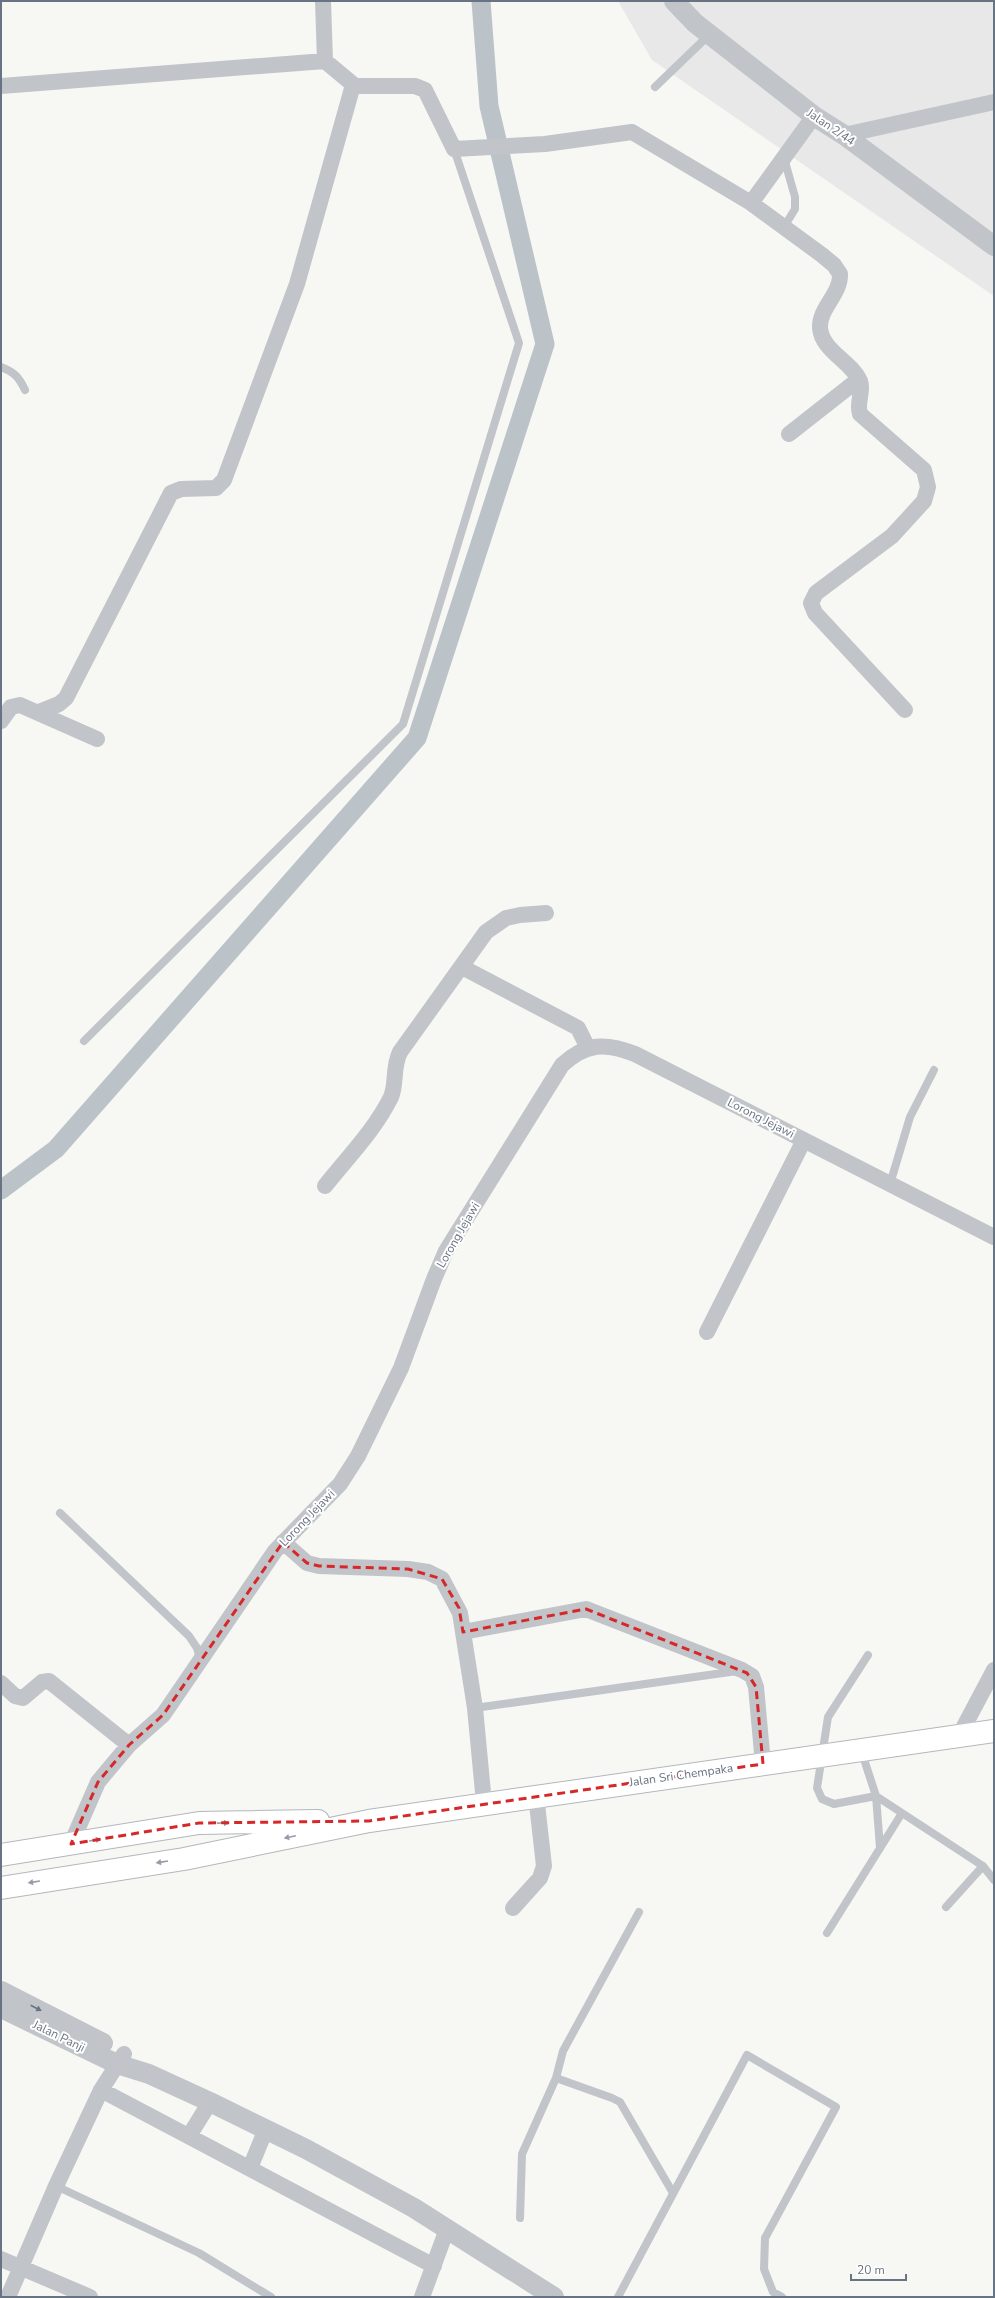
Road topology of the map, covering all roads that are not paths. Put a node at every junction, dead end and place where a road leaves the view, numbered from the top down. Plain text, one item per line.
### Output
1 (323, 1) edge
2 (674, 1) edge
3 (709, 35) junction
4 (325, 60) junction
5 (353, 85) junction
6 (1, 86) edge
7 (655, 87) dead end
8 (994, 102) edge
9 (814, 116) junction
10 (844, 135) junction
11 (454, 149) junction
12 (784, 157) junction
13 (751, 203) junction
14 (784, 227) junction
15 (994, 246) edge
16 (1, 367) edge
17 (859, 379) junction
18 (25, 390) dead end
19 (789, 434) dead end
20 (905, 710) dead end
21 (39, 712) junction
22 (1, 721) edge
23 (97, 739) dead end
24 (546, 913) dead end
25 (462, 966) junction
26 (84, 1041) dead end
27 (588, 1048) junction
28 (934, 1070) dead end
29 (804, 1140) junction
30 (890, 1184) junction
31 (324, 1186) dead end
32 (994, 1237) edge
33 (707, 1332) dead end
34 (60, 1513) dead end
35 (283, 1542) junction
36 (463, 1632) junction
37 (868, 1655) dead end
38 (200, 1660) junction
39 (742, 1670) junction
40 (994, 1670) edge
41 (1, 1683) edge
42 (475, 1708) junction
43 (994, 1731) edge
44 (959, 1736) junction
45 (129, 1745) junction
46 (860, 1750) junction
47 (823, 1755) junction
48 (763, 1764) junction
49 (536, 1796) junction
50 (876, 1796) junction
51 (484, 1803) junction
52 (902, 1813) junction
53 (369, 1820) junction
54 (71, 1844) junction
55 (880, 1848) junction
56 (1, 1855) edge
57 (983, 1866) junction
58 (994, 1880) edge
59 (1, 1888) edge
60 (946, 1907) dead end
61 (513, 1908) dead end
62 (639, 1912) dead end
63 (827, 1933) dead end
64 (1, 1991) edge
65 (1, 2008) edge
66 (121, 2059) junction
67 (556, 2078) junction
68 (101, 2090) junction
69 (210, 2102) junction
70 (266, 2129) junction
71 (189, 2136) junction
72 (250, 2168) junction
73 (56, 2186) junction
74 (673, 2193) junction
75 (520, 2218) dead end
76 (447, 2229) junction
77 (1, 2259) edge
78 (434, 2266) junction
79 (22, 2268) junction
80 (8, 2297) edge
81 (90, 2297) edge
82 (271, 2297) edge
83 (422, 2297) edge
84 (554, 2297) edge
85 (618, 2297) edge
86 (782, 2297) edge

1 - 4 street
2 - 3 street, Jalan 2/44
3 - 7 lane
3 - 9 street, Jalan 2/44
4 - 5 street
4 - 6 street
5 - 11 street
5 - 21 street
8 - 10 street
9 - 10 street, Jalan 2/44
9 - 12 street
10 - 15 street, Jalan 2/44
11 - 13 street
11 - 26 lane
12 - 13 street
12 - 14 lane
13 - 14 street
14 - 17 street
16 - 18 lane
17 - 19 street
17 - 20 street
21 - 22 street
21 - 23 street
24 - 25 street
25 - 27 street
25 - 31 street
27 - 29 street, Lorong Jejawi
27 - 35 street, Lorong Jejawi
28 - 30 lane
29 - 30 street, Lorong Jejawi
29 - 33 street
30 - 32 street, Lorong Jejawi
34 - 38 lane
35 - 36 street
35 - 38 street, Lorong Jejawi
36 - 39 street
36 - 42 street
37 - 47 lane
38 - 45 street, Lorong Jejawi
39 - 42 lane
39 - 48 street
40 - 44 street
41 - 45 street
42 - 51 street
43 - 44 main road, Jalan Sri Chempaka
44 - 46 main road, Jalan Sri Chempaka
45 - 54 street, Lorong Jejawi
46 - 47 main road, Jalan Sri Chempaka
46 - 50 lane
47 - 48 main road, Jalan Sri Chempaka
47 - 50 lane
48 - 49 main road, Jalan Sri Chempaka
49 - 51 main road, Jalan Sri Chempaka
49 - 61 street
50 - 52 lane
50 - 55 lane
51 - 53 main road, Jalan Sri Chempaka
52 - 55 lane
52 - 57 lane
54 -> 53 main road
53 -> 59 main road
54 - 56 main road
55 - 63 lane
57 - 58 lane
57 - 60 lane
62 - 67 lane
64 -> 66 street
65 - 66 street, Jalan Panji
66 - 68 street
66 - 69 street
67 - 74 lane
67 - 75 lane
68 - 71 street
68 - 73 street
69 - 70 street
69 - 71 street
70 - 72 street
70 - 76 street
71 - 72 street
72 - 78 street
73 - 79 street
73 - 82 lane
74 - 85 lane
74 - 86 lane
76 - 78 street
76 - 84 street
77 - 79 street
78 - 83 street
79 - 80 street
79 - 81 street

